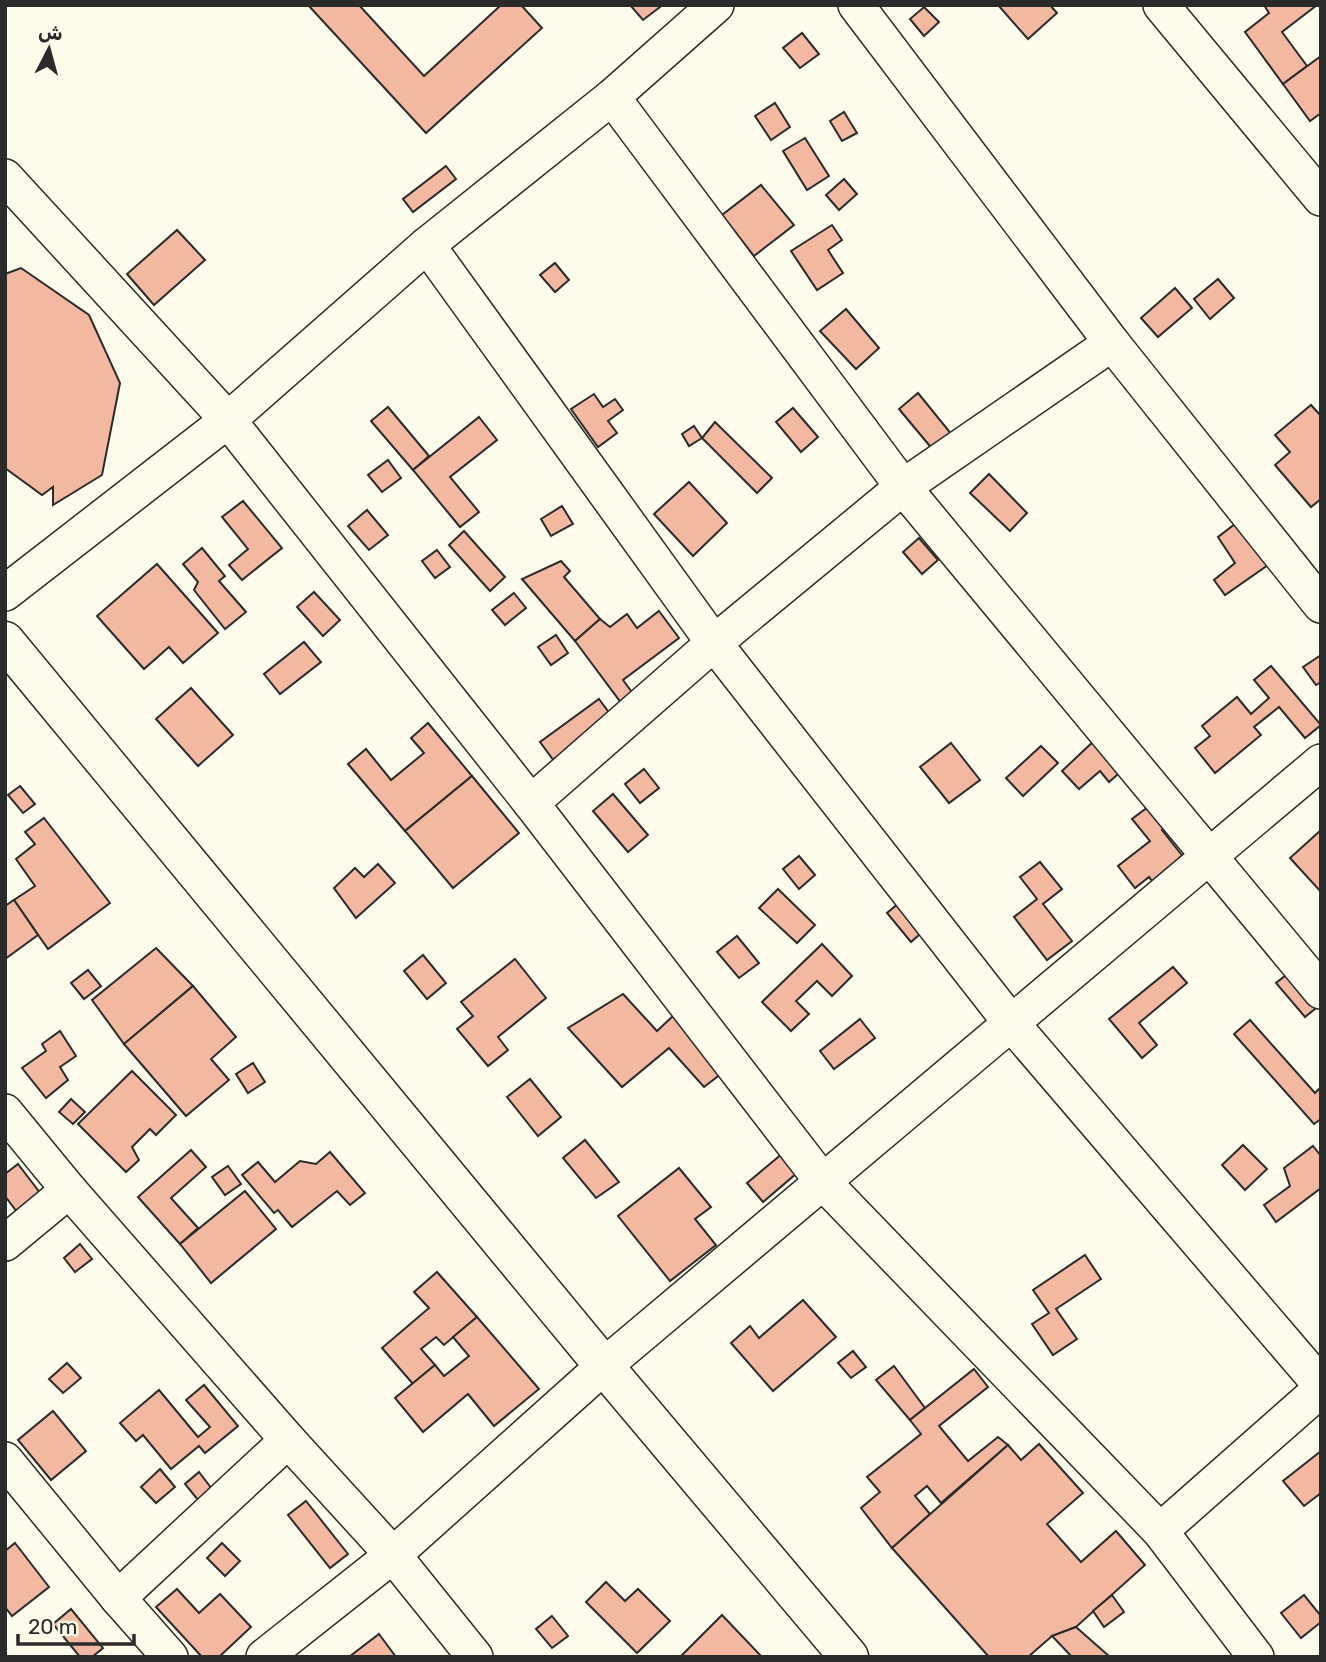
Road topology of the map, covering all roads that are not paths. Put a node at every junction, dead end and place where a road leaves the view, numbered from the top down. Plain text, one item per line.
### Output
1 (716, 5) edge
2 (856, 5) edge
3 (1161, 5) edge
4 (612, 97) junction
5 (5, 177) edge
6 (1321, 198) edge
7 (427, 245) junction
8 (1112, 342) junction
9 (228, 420) junction
10 (903, 487) junction
11 (5, 593) edge
12 (1321, 605) edge
13 (5, 641) edge
14 (714, 643) junction
15 (1321, 762) edge
16 (531, 803) junction
17 (1208, 857) junction
18 (1321, 991) edge
19 (1012, 1024) junction
20 (5, 1112) edge
21 (823, 1182) junction
22 (69, 1189) junction
23 (5, 1243) edge
24 (604, 1366) junction
25 (1321, 1387) edge
26 (288, 1440) junction
27 (5, 1461) edge
28 (1160, 1531) junction
29 (393, 1555) junction
30 (118, 1598) junction
31 (170, 1657) edge
32 (264, 1657) edge
33 (475, 1657) edge
34 (849, 1657) edge
35 (1256, 1657) edge

1 - 4 street
2 - 8 street
3 - 6 street
4 - 7 street
4 - 10 street
5 - 9 street
7 - 9 street
7 - 14 street
8 - 10 street
8 - 12 street
9 - 11 street
9 - 16 street
10 - 14 street
10 - 17 street
13 - 24 street
14 - 16 street
14 - 19 street
15 - 17 street
16 - 21 street
17 - 18 street
17 - 19 street
19 - 21 street
19 - 25 street
20 - 22 street
21 - 24 street
21 - 28 street
22 - 23 street
22 - 26 street
24 - 29 street
24 - 34 street
25 - 28 street
26 - 29 street
26 - 30 street
27 - 30 street
28 - 35 street
29 - 32 street
29 - 33 street
30 - 31 street

